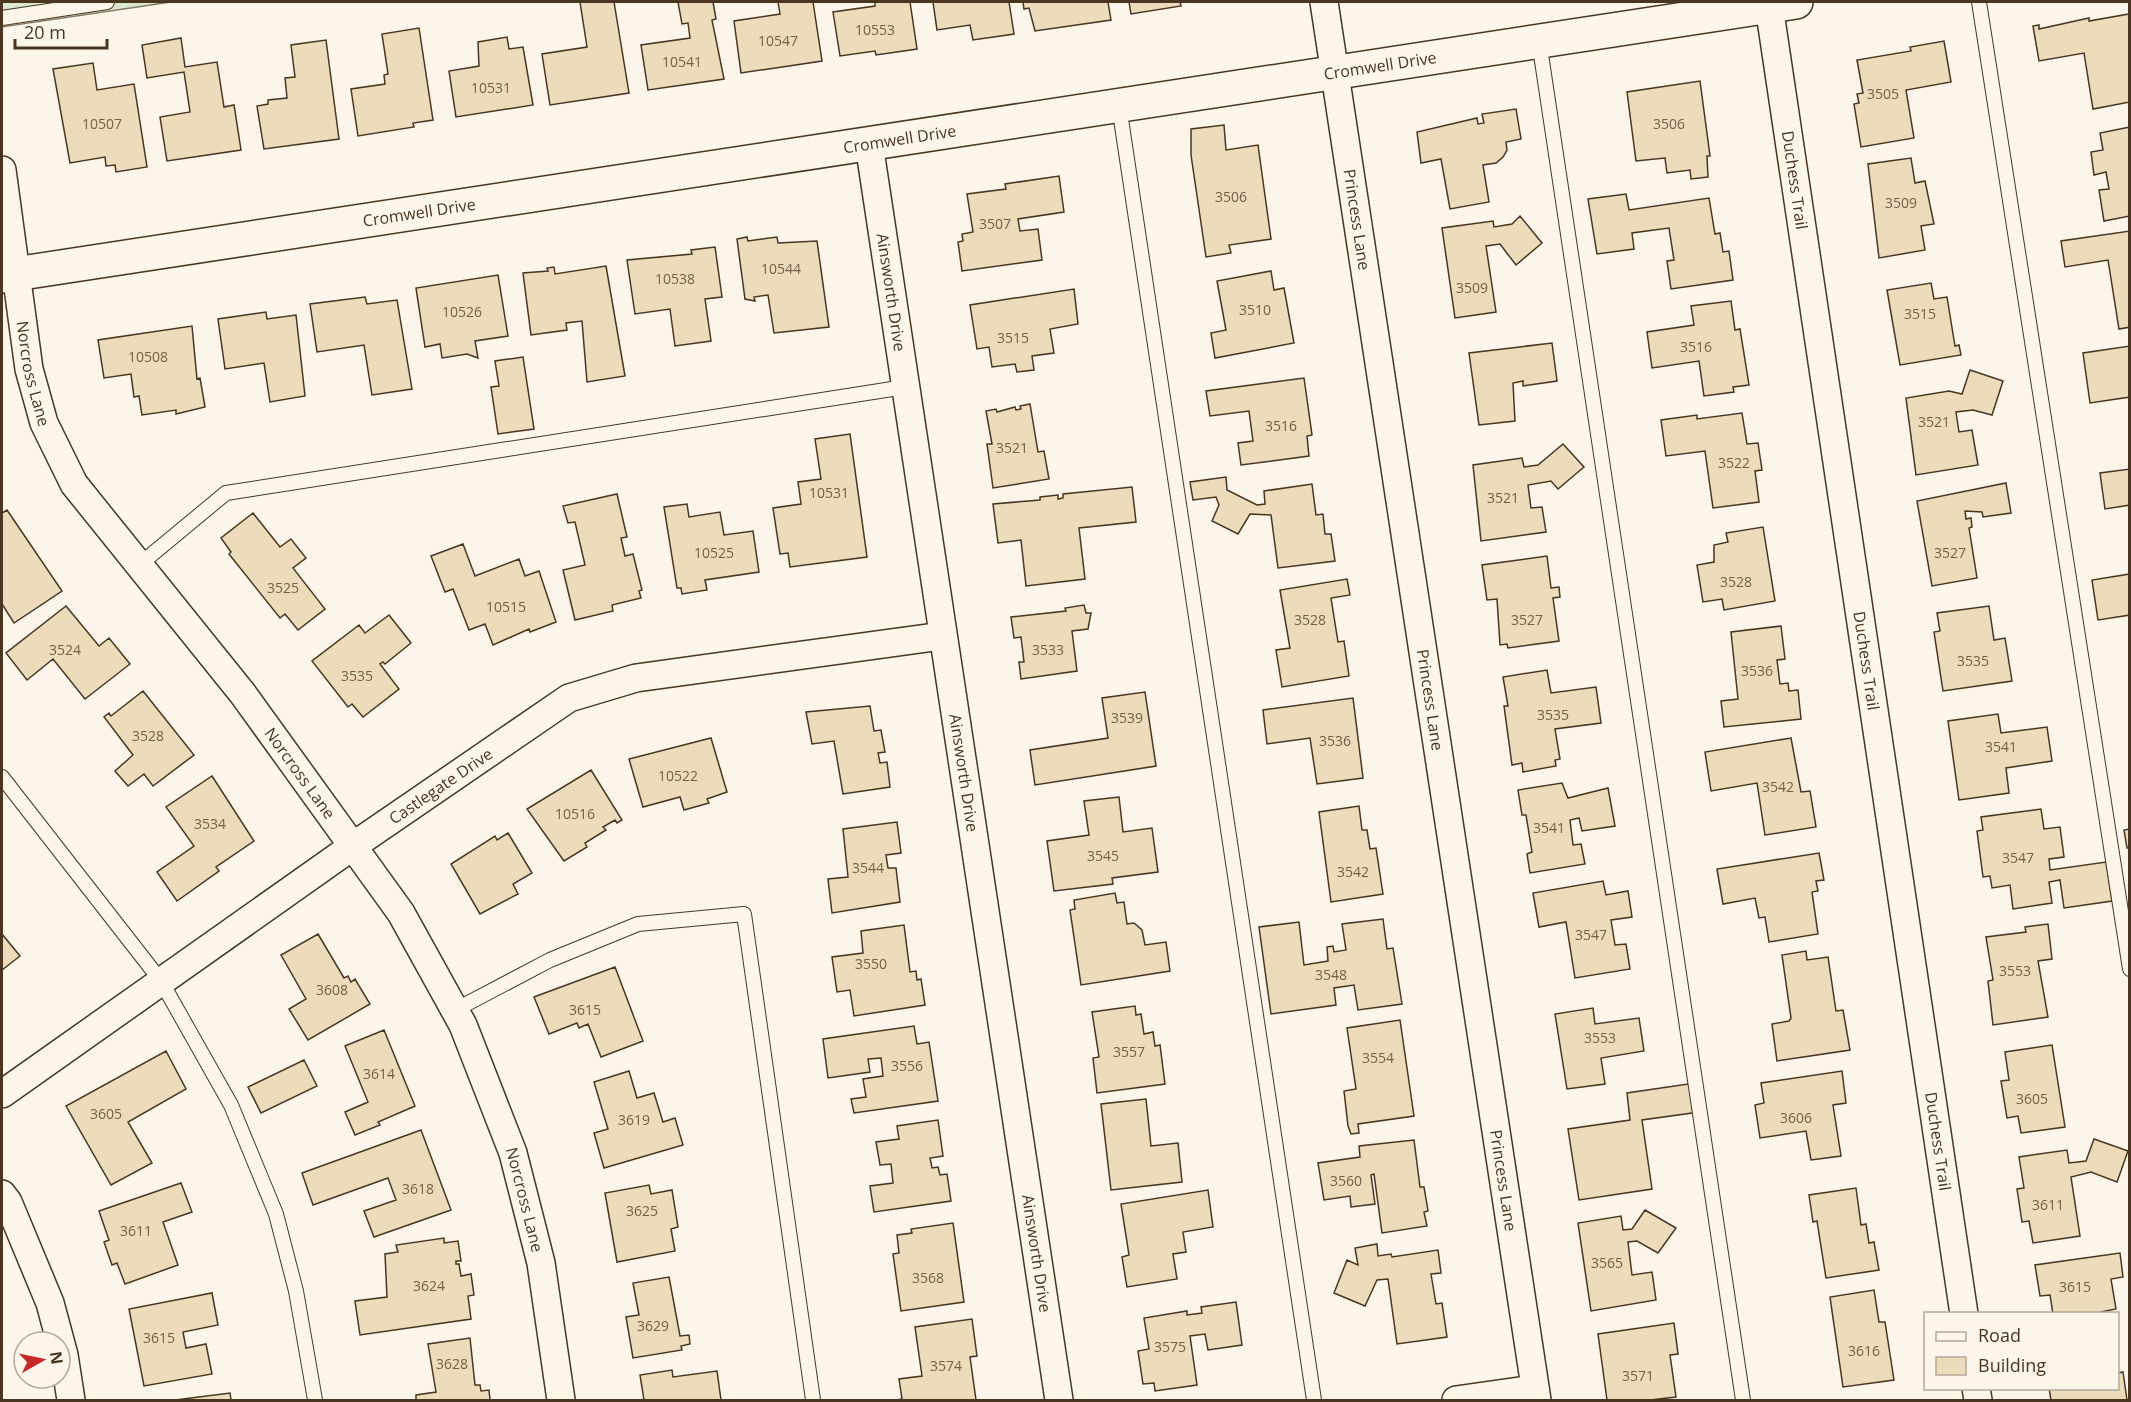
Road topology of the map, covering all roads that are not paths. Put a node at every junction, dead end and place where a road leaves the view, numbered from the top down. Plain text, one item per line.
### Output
1 (107, 2) edge
2 (1324, 2) edge
3 (1979, 2) edge
4 (1782, 4) edge
5 (2, 18) edge
6 (1539, 41) junction
7 (1335, 72) junction
8 (1119, 106) junction
9 (869, 144) junction
10 (2, 170) edge
11 (9, 274) edge
12 (905, 387) junction
13 (139, 565) junction
14 (942, 636) junction
15 (2, 777) edge
16 (353, 846) junction
17 (2130, 969) edge
18 (161, 981) junction
19 (454, 1010) junction
20 (2, 1094) edge
21 (2, 1194) edge
22 (1965, 1312) edge
23 (1536, 1395) edge
24 (70, 1401) edge
25 (315, 1401) edge
26 (561, 1401) edge
27 (813, 1401) edge
28 (1059, 1401) edge
29 (1314, 1401) edge
30 (1456, 1401) edge
31 (1743, 1401) edge

1 - 5 lane
2 - 7 street, Princess Lane
3 - 17 lane
4 - 6 street, Cromwell Drive
4 - 22 street, Duchess Trail
6 - 7 street, Cromwell Drive
6 - 31 lane
7 - 8 street, Cromwell Drive
7 - 23 street, Princess Lane
8 - 9 street, Cromwell Drive
8 - 29 lane
9 - 11 street, Cromwell Drive
9 - 12 street, Ainsworth Drive
10 - 11 street, Norcross Lane
11 - 13 street, Norcross Lane
12 - 13 lane
12 - 14 street, Ainsworth Drive
13 - 16 street, Norcross Lane
14 - 16 street, Castlegate Drive
14 - 28 street, Ainsworth Drive
15 - 18 lane
16 - 18 street, Castlegate Drive
16 - 19 street, Norcross Lane
18 - 20 street, Castlegate Drive
18 - 25 lane
19 - 26 street, Norcross Lane
19 - 27 lane
21 - 24 street
23 - 30 street

